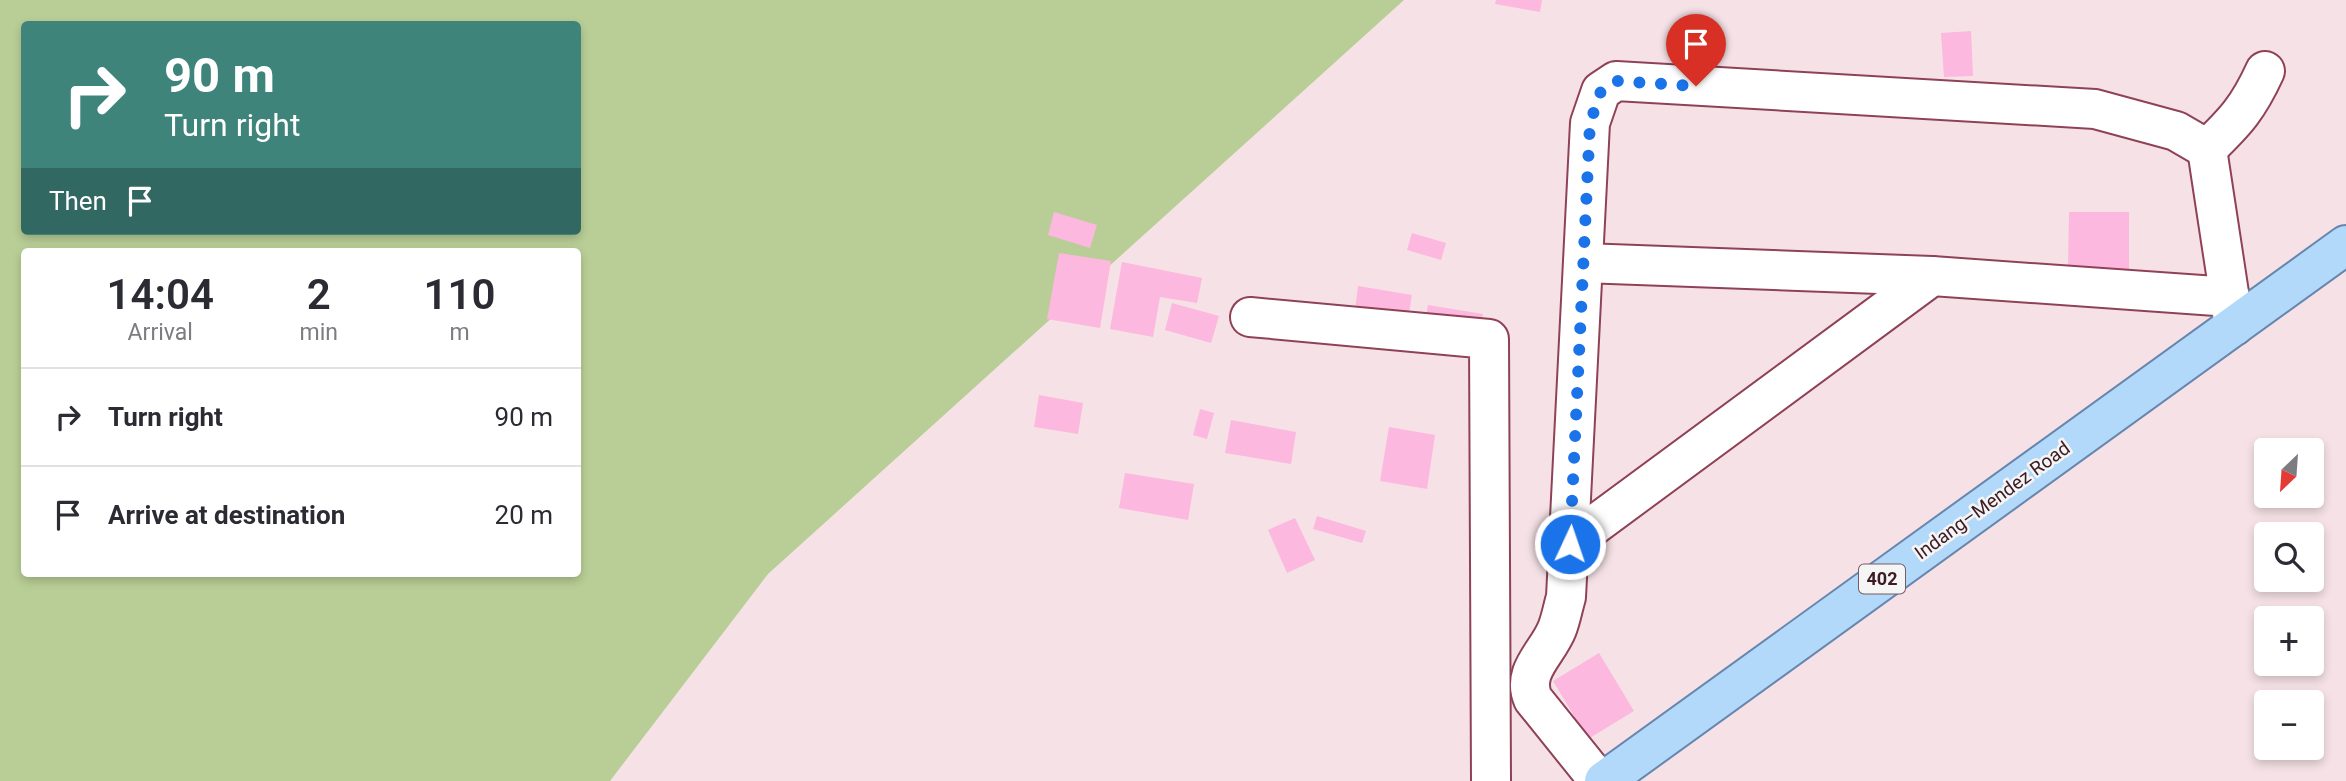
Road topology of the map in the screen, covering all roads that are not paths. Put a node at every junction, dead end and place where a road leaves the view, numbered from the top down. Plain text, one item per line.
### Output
1 (2265, 71) dead end
2 (2207, 149) junction
3 (2346, 245) edge
4 (1583, 263) junction
5 (1932, 276) junction
6 (2232, 311) junction
7 (1251, 317) dead end
8 (1570, 544) junction
9 (1491, 781) edge
10 (1601, 781) edge

1 - 2 street
2 - 4 street
2 - 6 street
3 - 6 main road, Indang–Mendez Road / 402
4 - 5 street
4 - 8 street
5 - 6 street
5 - 8 street
6 - 10 main road, Indang–Mendez Road / 402
7 - 9 street
8 - 10 street

